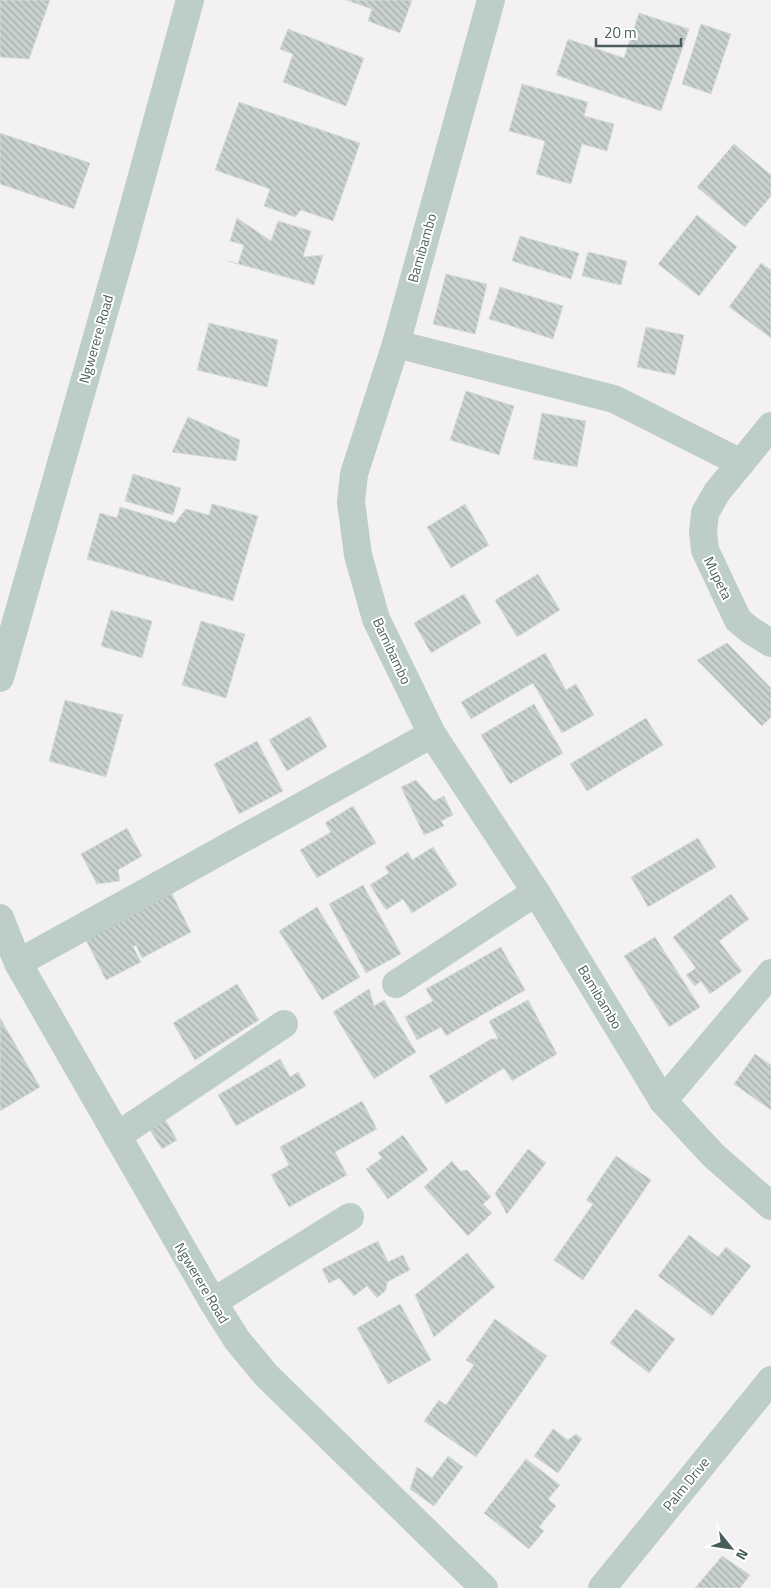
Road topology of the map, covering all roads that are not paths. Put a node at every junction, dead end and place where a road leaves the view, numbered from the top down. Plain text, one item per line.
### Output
1 (190, 0) edge
2 (491, 0) edge
3 (396, 344) junction
4 (771, 426) edge
5 (741, 463) junction
6 (771, 643) edge
7 (0, 678) edge
8 (432, 734) junction
9 (536, 892) junction
10 (0, 918) edge
11 (18, 963) junction
12 (771, 973) edge
13 (396, 984) dead end
14 (284, 1024) dead end
15 (663, 1101) junction
16 (116, 1136) junction
17 (771, 1206) edge
18 (350, 1216) dead end
19 (213, 1302) junction
20 (771, 1380) edge
21 (484, 1588) edge
22 (602, 1588) edge

1 - 7 street, Ngwerere Road
2 - 3 street, Bamibambo
3 - 5 street
3 - 8 street, Bamibambo
4 - 5 street, Mupeta
5 - 6 street, Mupeta
8 - 9 street, Bamibambo
8 - 11 street
9 - 13 street
9 - 15 street, Bamibambo
10 - 11 street, Ngwerere Road
11 - 16 street, Ngwerere Road
12 - 15 street
14 - 16 street
15 - 17 street, Bamibambo
16 - 19 street, Ngwerere Road
18 - 19 street
19 - 21 street, Ngwerere Road
20 - 22 street, Palm Drive

